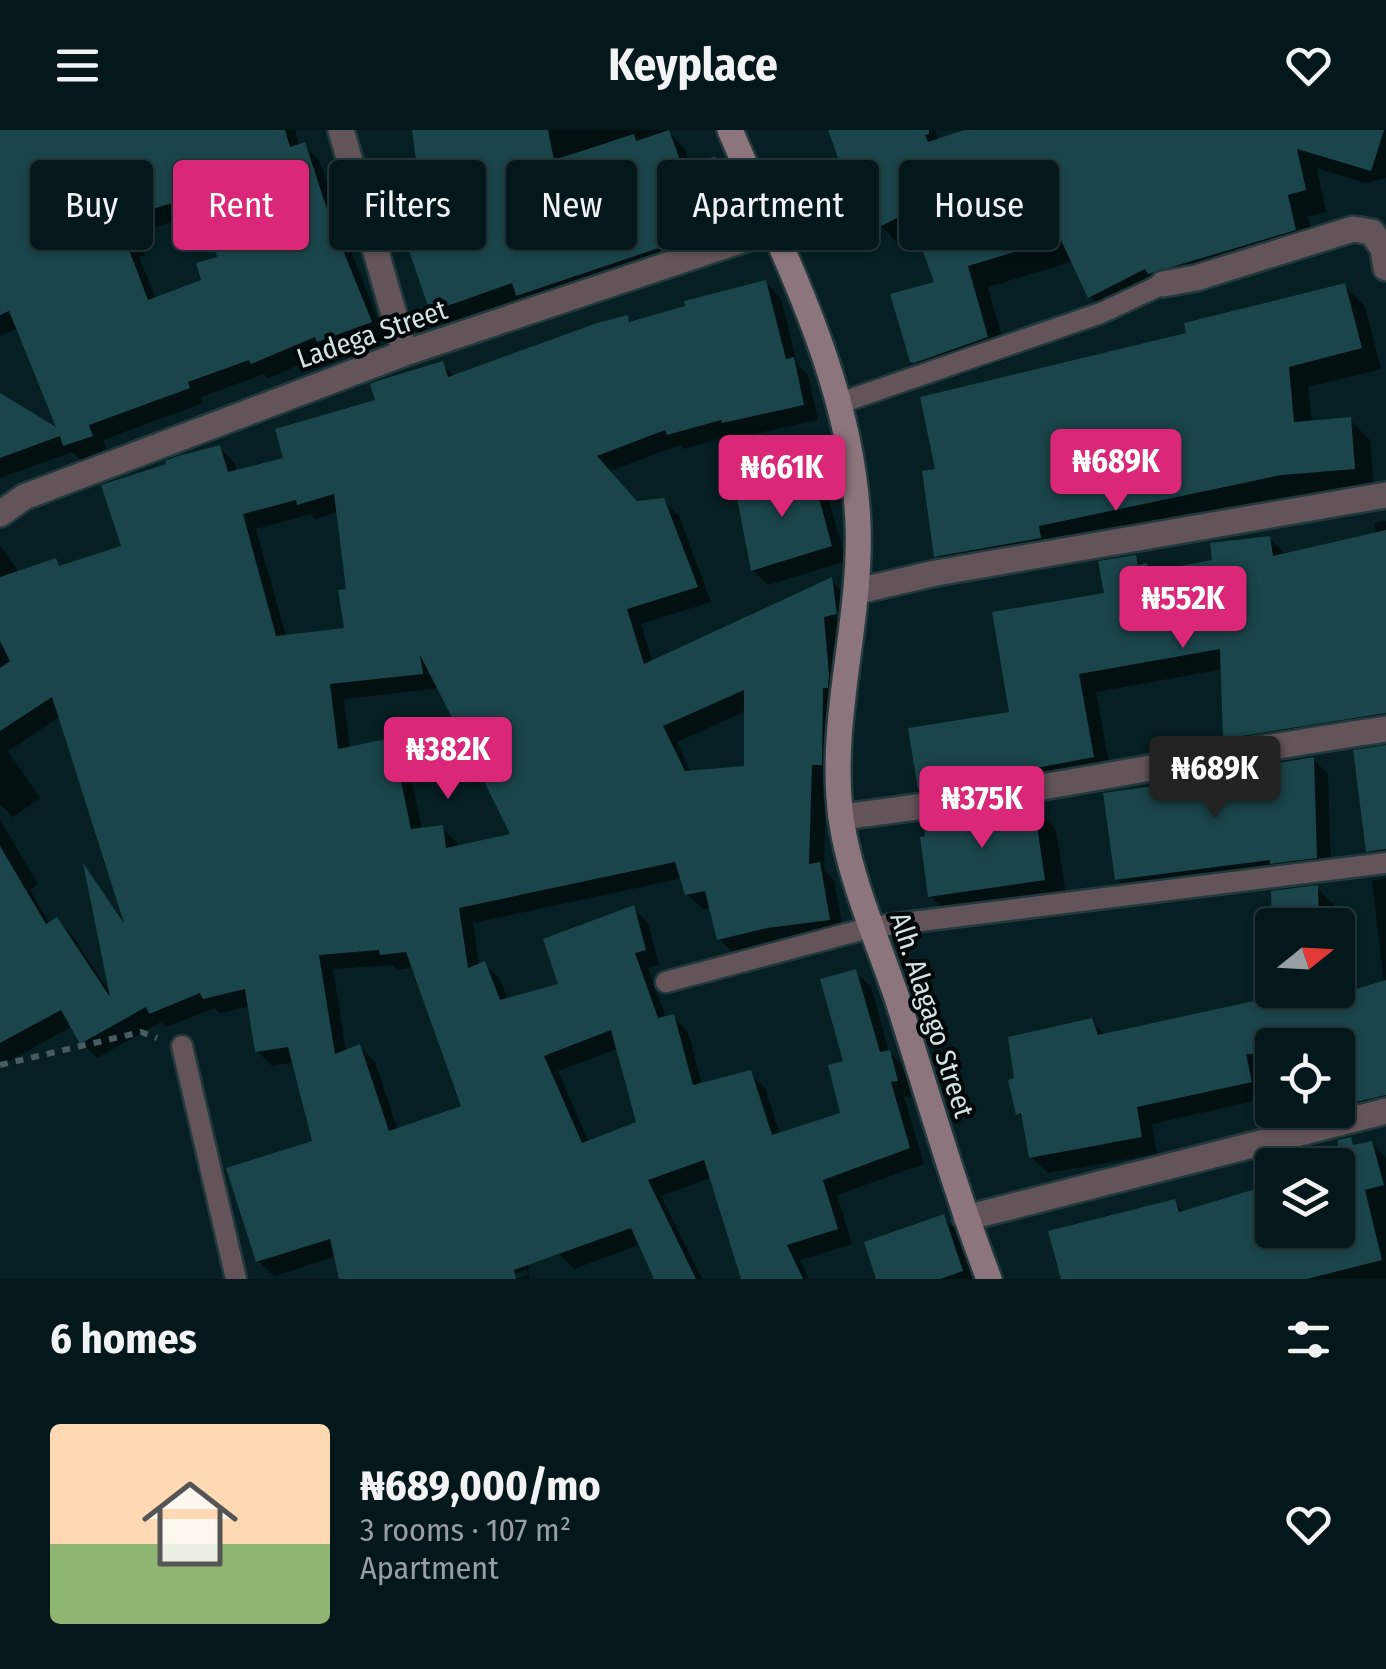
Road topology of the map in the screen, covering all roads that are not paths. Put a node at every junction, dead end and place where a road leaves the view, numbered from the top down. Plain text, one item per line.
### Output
1 (341, 130) edge
2 (730, 130) edge
3 (743, 160) edge
4 (712, 250) edge
5 (782, 250) edge
6 (1386, 268) edge
7 (1163, 284) joint
8 (405, 353) junction
9 (840, 403) junction
10 (1386, 495) edge
11 (0, 514) edge
12 (858, 591) junction
13 (1386, 728) edge
14 (842, 817) junction
15 (1386, 863) edge
16 (872, 928) junction
17 (666, 982) dead end
18 (182, 1046) road end
19 (1386, 1111) edge
20 (966, 1218) junction
21 (236, 1279) edge
22 (989, 1279) edge

1 - 8 street
2 - 3 main road, Alh. Alagago Street
4 - 8 street, Ladega Street
5 - 9 main road, Alh. Alagago Street
6 - 7 street
7 - 9 lane
8 - 11 street, Ladega Street
9 - 12 main road, Alh. Alagago Street
10 - 12 street
12 - 14 main road, Alh. Alagago Street
13 - 14 street
14 - 16 main road, Alh. Alagago Street
15 - 16 lane
16 - 17 lane
16 - 20 main road, Alh. Alagago Street
18 - 21 lane
19 - 20 street
20 - 22 main road, Alh. Alagago Street

